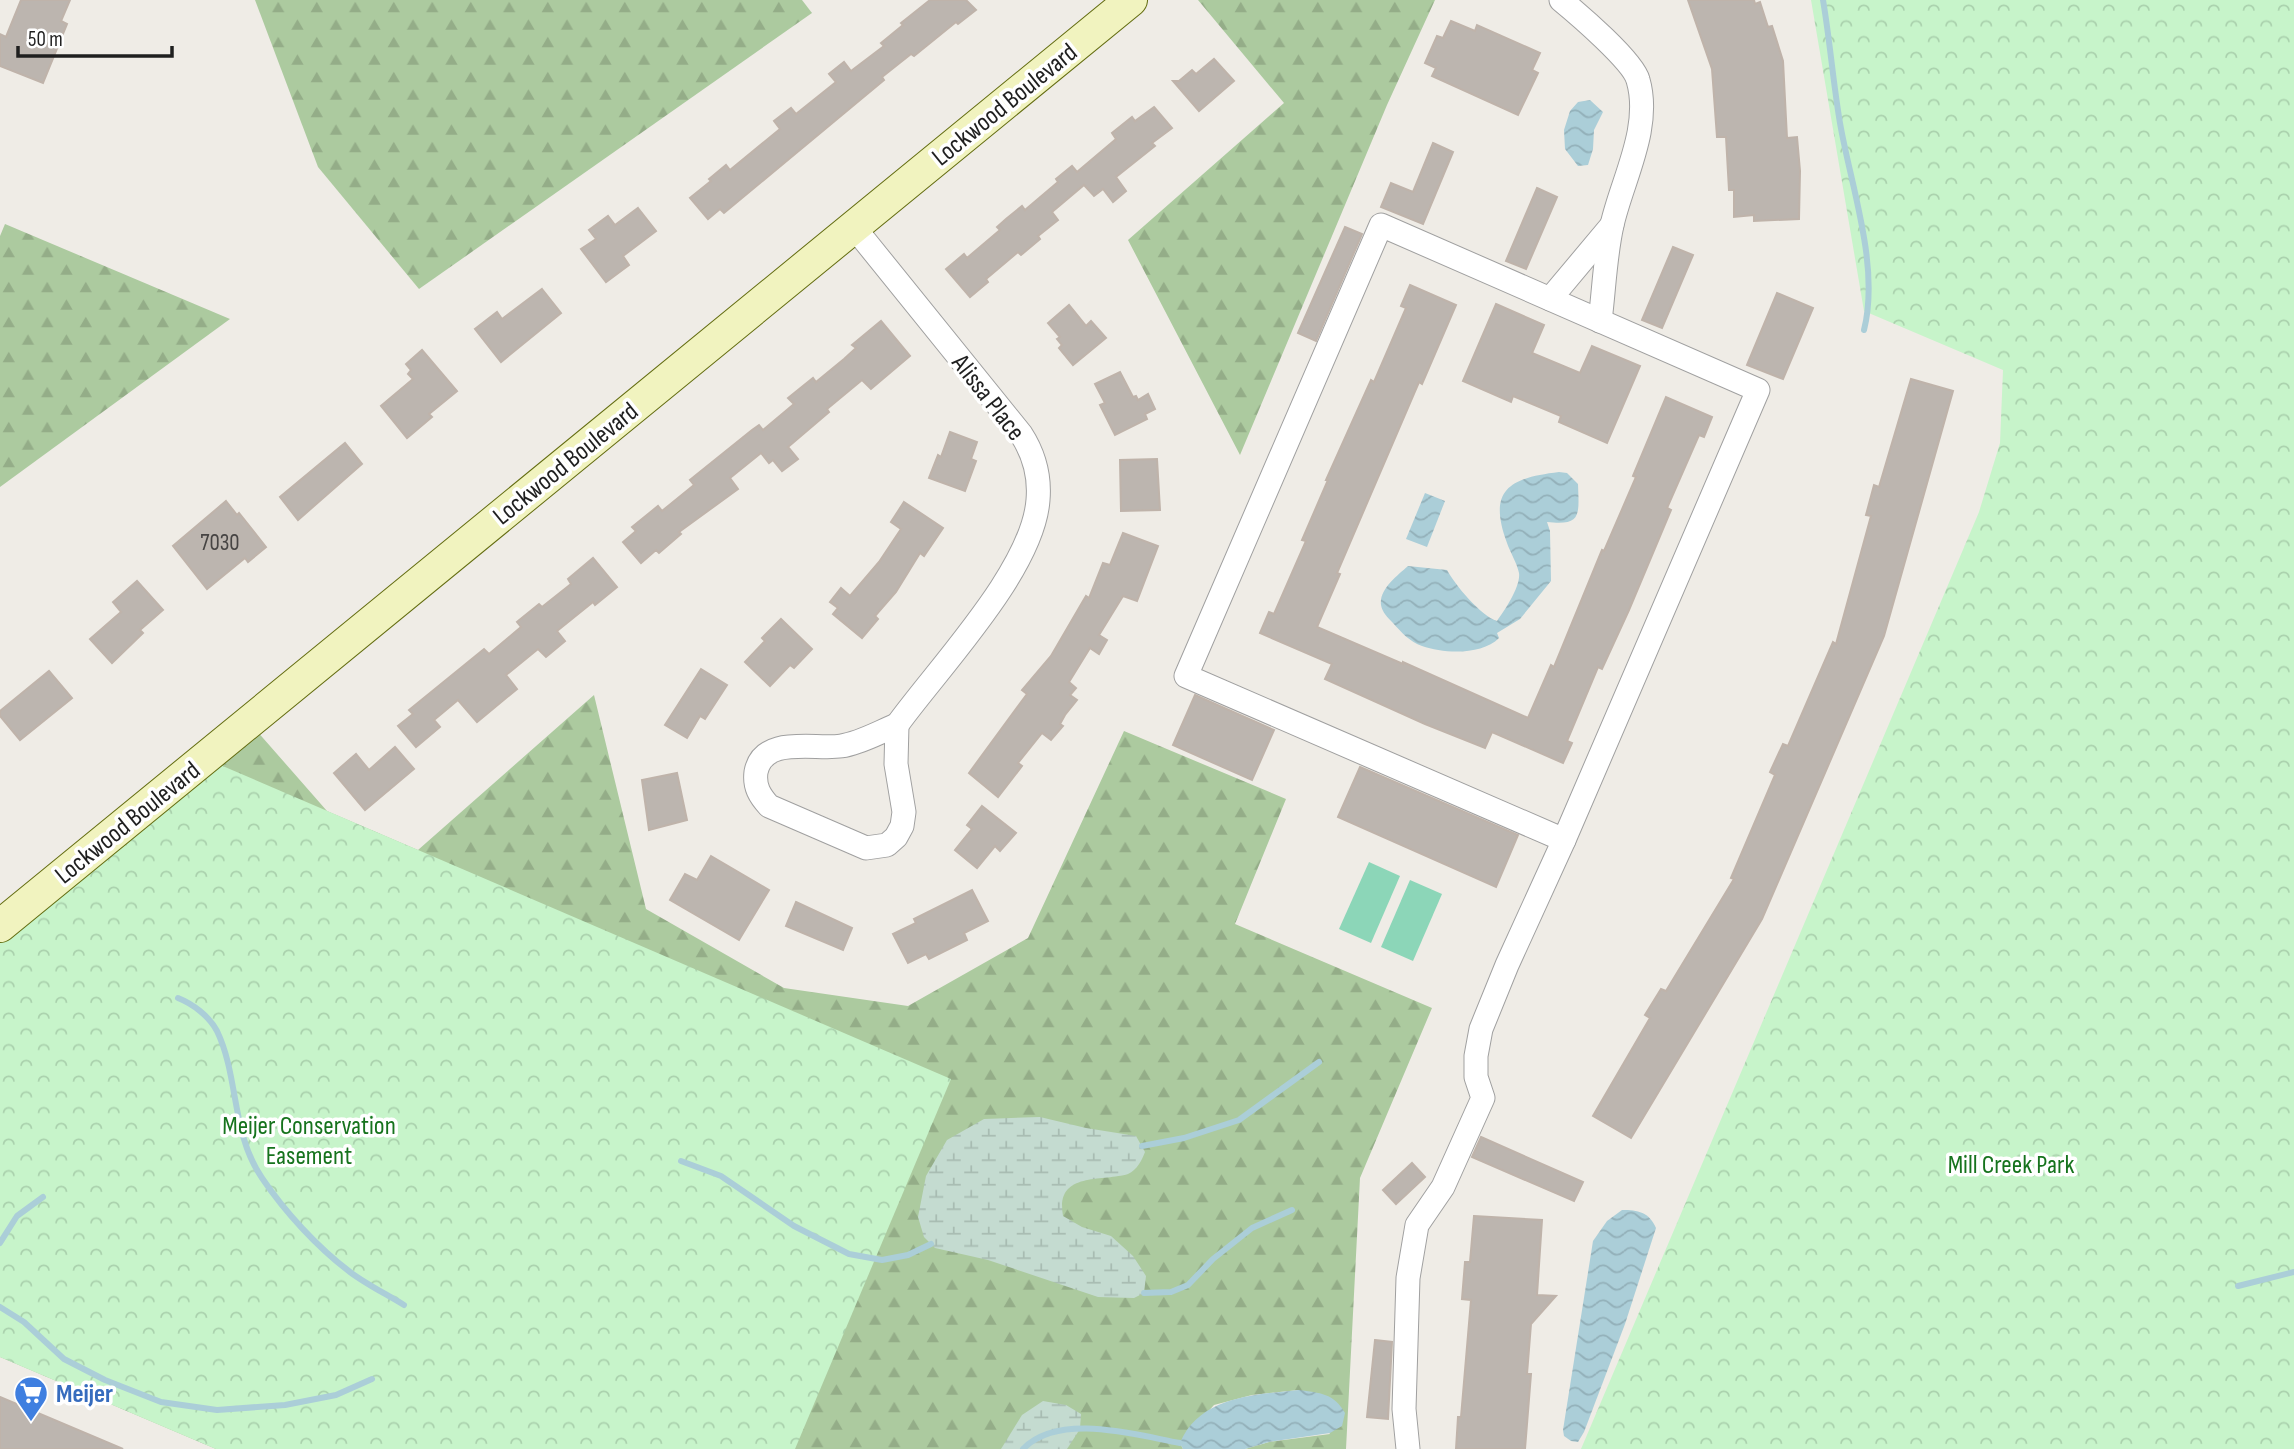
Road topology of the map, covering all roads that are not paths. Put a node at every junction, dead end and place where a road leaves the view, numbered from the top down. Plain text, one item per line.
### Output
1 (1131, 0) edge
2 (1561, 0) edge
3 (1612, 225) junction
4 (853, 226) junction
5 (1549, 299) junction
6 (1600, 321) junction
7 (897, 724) junction
8 (1564, 840) junction
9 (0, 926) edge
10 (1408, 1449) edge

1 - 4 main road, Lockwood Boulevard
2 - 3 street
3 - 5 street
3 - 6 street
4 - 7 street, Alissa Place
4 - 9 main road, Lockwood Boulevard
5 - 6 street
5 - 8 street
6 - 8 street
7 - 7 street, Alissa Place
8 - 10 street

